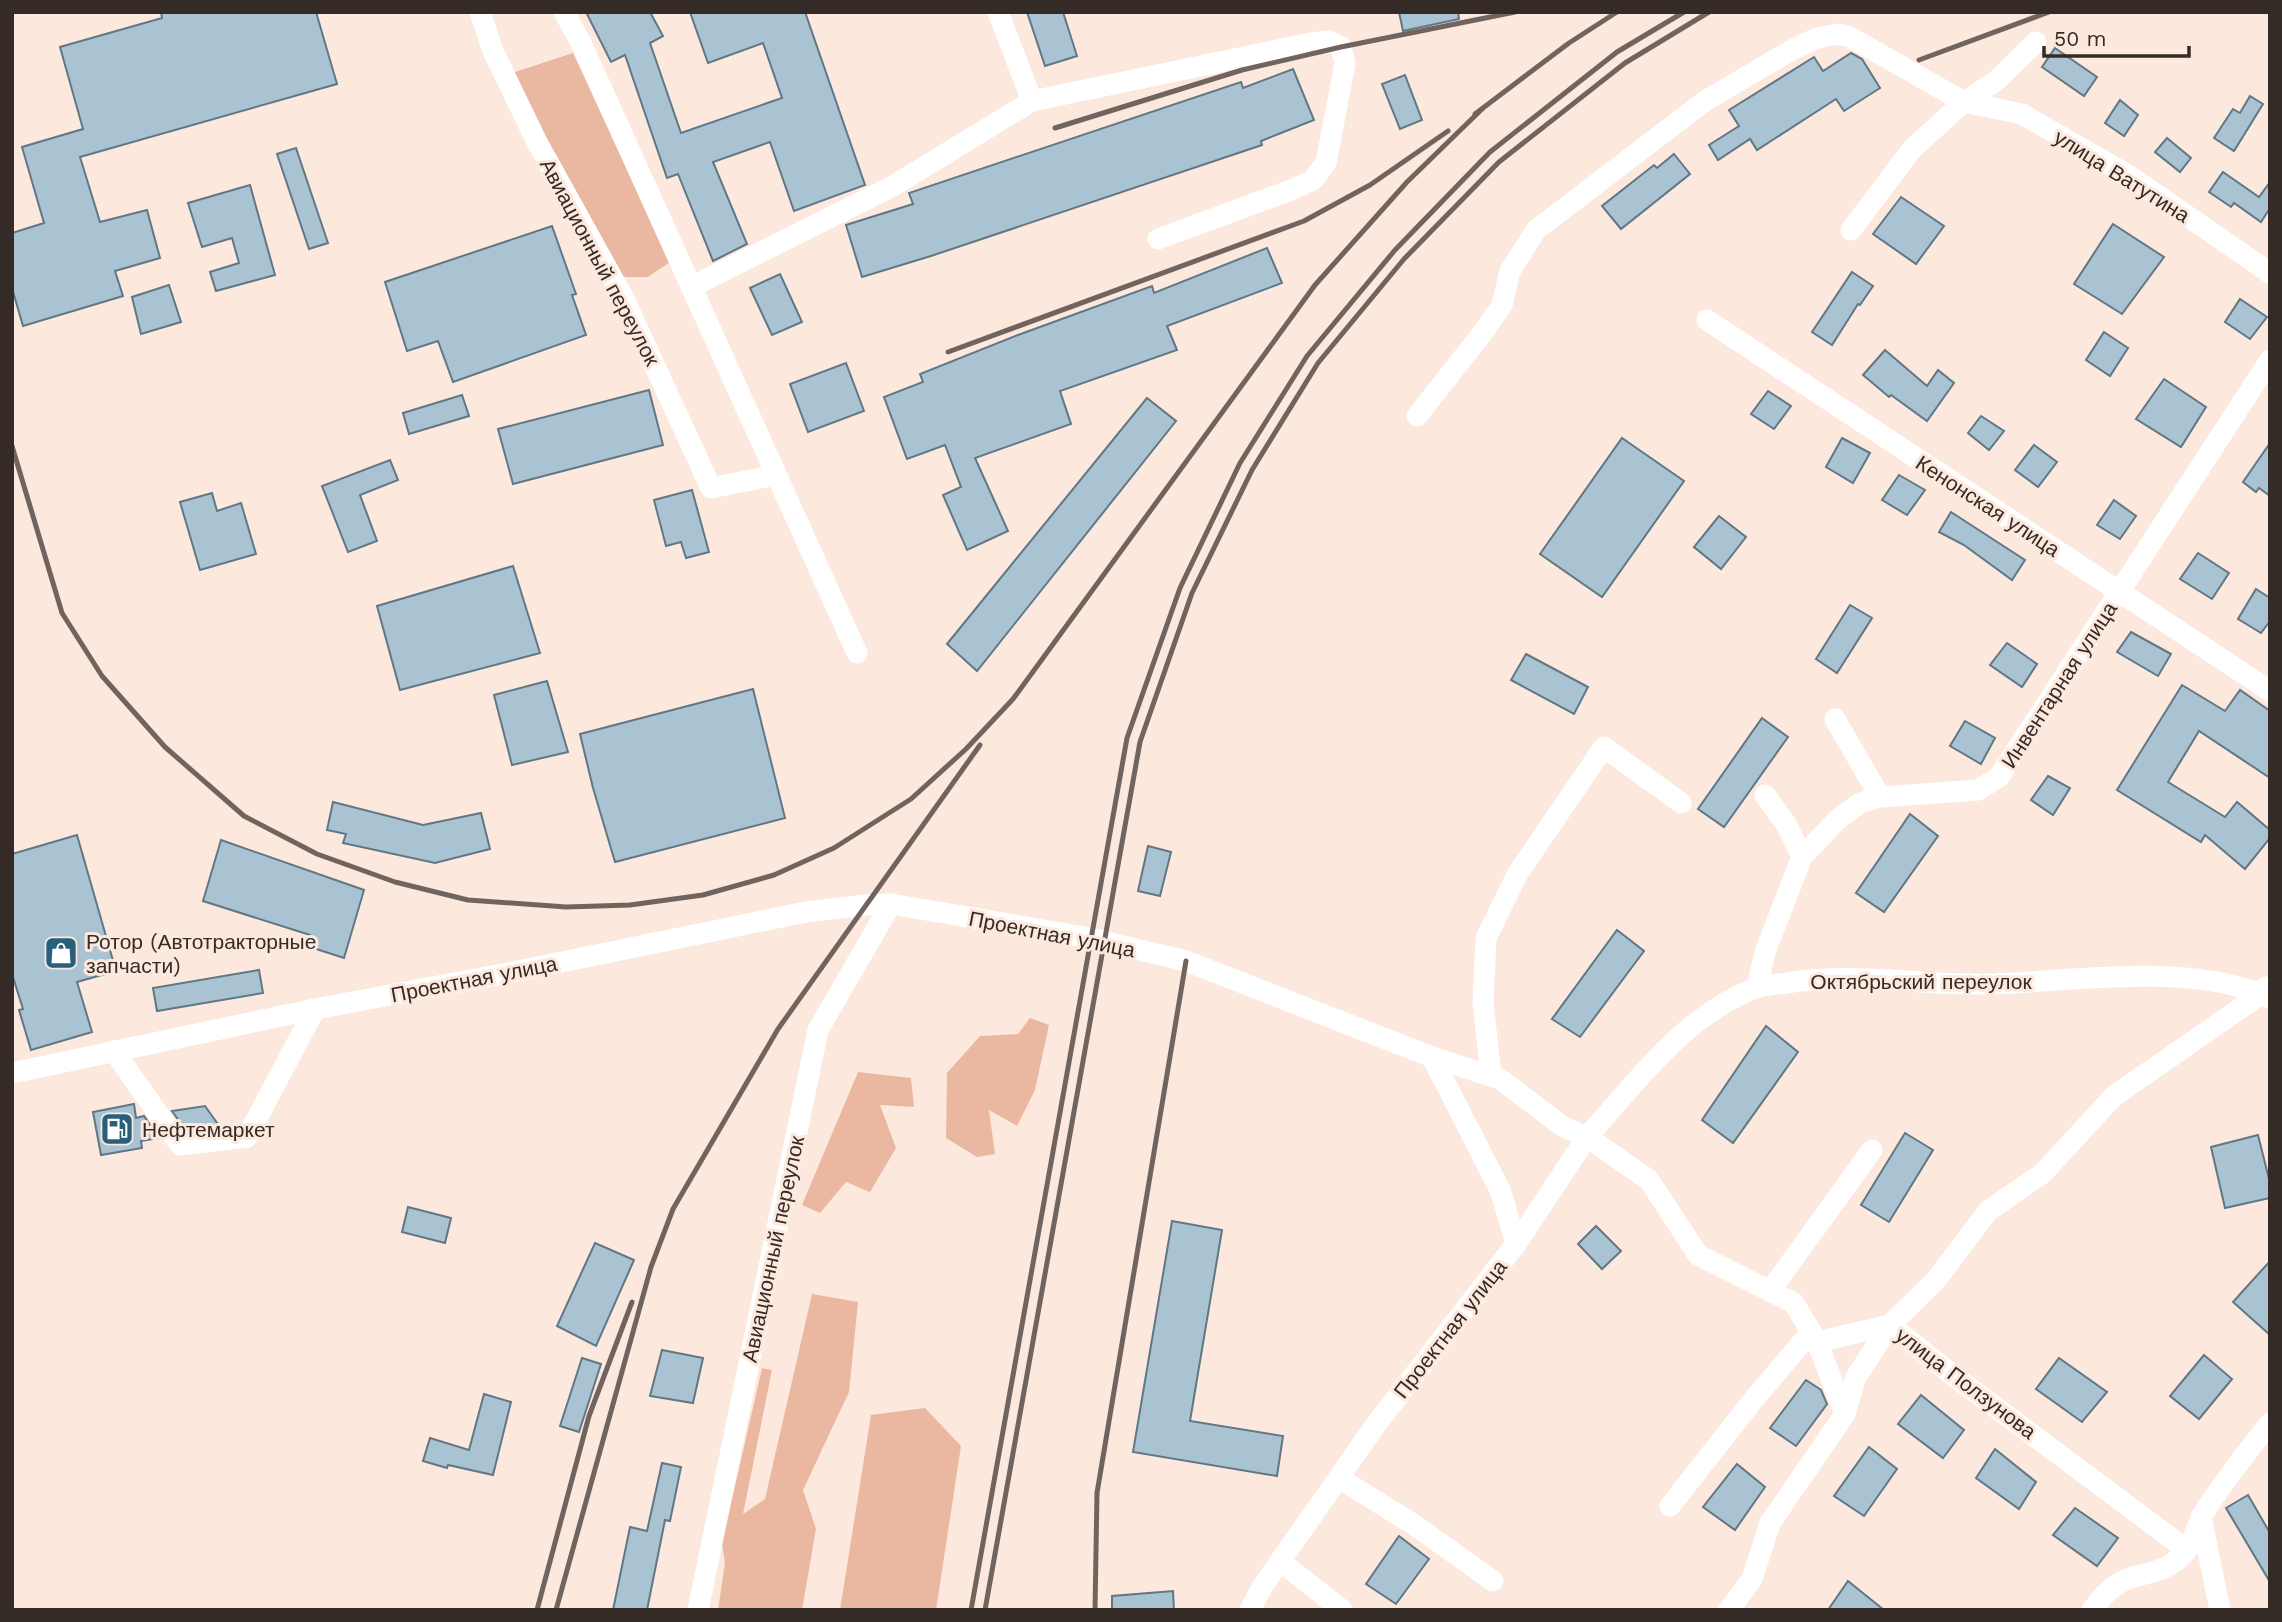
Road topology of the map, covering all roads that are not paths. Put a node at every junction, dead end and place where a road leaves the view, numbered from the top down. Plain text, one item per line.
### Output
1 (480, 12) edge
2 (564, 12) edge
3 (998, 12) edge
4 (2036, 42) dead end
5 (1032, 101) junction
6 (1965, 102) junction
7 (1851, 230) dead end
8 (1158, 239) dead end
9 (2270, 273) edge
10 (691, 287) junction
11 (1707, 320) dead end
12 (2270, 360) edge
13 (1417, 416) dead end
14 (776, 474) junction
15 (2120, 592) junction
16 (857, 653) dead end
17 (2270, 691) edge
18 (1835, 719) dead end
19 (1765, 795) dead end
20 (1880, 797) junction
21 (1681, 803) dead end
22 (1802, 857) junction
23 (891, 904) junction
24 (1757, 987) junction
25 (2267, 991) edge
26 (315, 1009) junction
27 (114, 1051) junction
28 (1432, 1057) junction
29 (12, 1073) edge
30 (1491, 1076) junction
31 (1587, 1137) junction
32 (1871, 1150) dead end
33 (1516, 1244) junction
34 (1770, 1291) junction
35 (1890, 1325) junction
36 (1814, 1337) junction
37 (1845, 1414) junction
38 (2270, 1423) edge
39 (1339, 1478) junction
40 (1670, 1506) dead end
41 (2201, 1517) junction
42 (2187, 1550) junction
43 (1280, 1561) junction
44 (1493, 1581) dead end
45 (698, 1610) edge
46 (1250, 1610) edge
47 (1342, 1610) edge
48 (1729, 1610) edge
49 (2092, 1610) edge
50 (2220, 1610) edge

1 - 14 street, Авиационный переулок
2 - 10 street
3 - 5 street
4 - 6 street
5 - 8 street
5 - 10 street
6 - 7 street
6 - 9 street, улица Ватутина
6 - 13 street, улица Ватутина
10 - 14 street
11 - 15 street, Кенонская улица
12 - 15 street, Инвентарная улица
14 - 16 street
15 - 17 street, Кенонская улица
15 - 20 street, Инвентарная улица
18 - 20 street
19 - 22 street
20 - 22 street, Инвентарная улица
21 - 30 street
22 - 24 street, Инвентарная улица
23 - 26 street, Проектная улица
23 - 28 street, Проектная улица
23 - 45 street, Авиационный переулок
24 - 25 street, Октябрьский переулок
24 - 31 street, Октябрьский переулок
25 - 35 street
26 - 27 street, Проектная улица
26 - 27 street
27 - 29 street, Проектная улица
28 - 30 street
28 - 33 street, Проектная улица
30 - 31 street
31 - 33 street, Октябрьский переулок
31 - 34 street
32 - 34 street
33 - 39 street, Проектная улица
34 - 36 street
35 - 36 street, улица Ползунова
35 - 37 street
35 - 42 street, улица Ползунова
36 - 37 street
36 - 40 street
37 - 48 street
38 - 41 street
39 - 43 street, Проектная улица
39 - 44 street
41 - 42 street
41 - 50 street
42 - 49 street
43 - 46 street, Проектная улица
43 - 47 street

